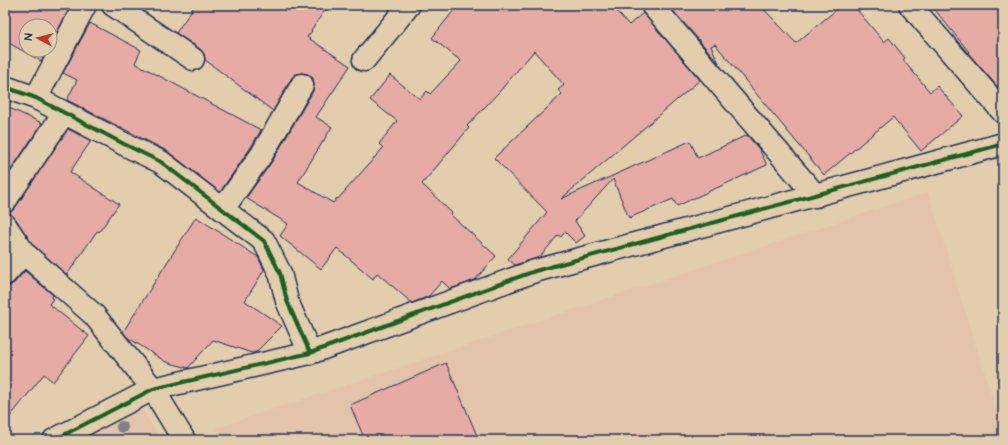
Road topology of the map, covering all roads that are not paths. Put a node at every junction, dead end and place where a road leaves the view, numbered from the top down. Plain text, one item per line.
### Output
1 (84, 5) edge
2 (113, 5) edge
3 (409, 5) edge
4 (652, 5) edge
5 (910, 5) edge
6 (193, 60) dead end
7 (364, 60) dead end
8 (302, 86) dead end
9 (5, 87) edge
10 (36, 98) junction
11 (1003, 112) edge
12 (64, 113) junction
13 (1003, 144) edge
14 (816, 196) junction
15 (5, 201) edge
16 (223, 209) junction
17 (5, 225) edge
18 (24, 253) junction
19 (5, 274) edge
20 (310, 353) junction
21 (152, 389) junction
22 (54, 440) edge
23 (184, 440) edge

1 - 10 street
2 - 6 street
3 - 7 street
4 - 14 street
5 - 11 street
8 - 16 street
9 - 10 street
10 - 12 street
12 - 15 street
12 - 16 street
13 - 14 street
14 - 20 street
16 - 20 street
17 - 18 street
18 - 19 street
18 - 21 street
20 - 21 street
21 - 22 street
21 - 23 street

